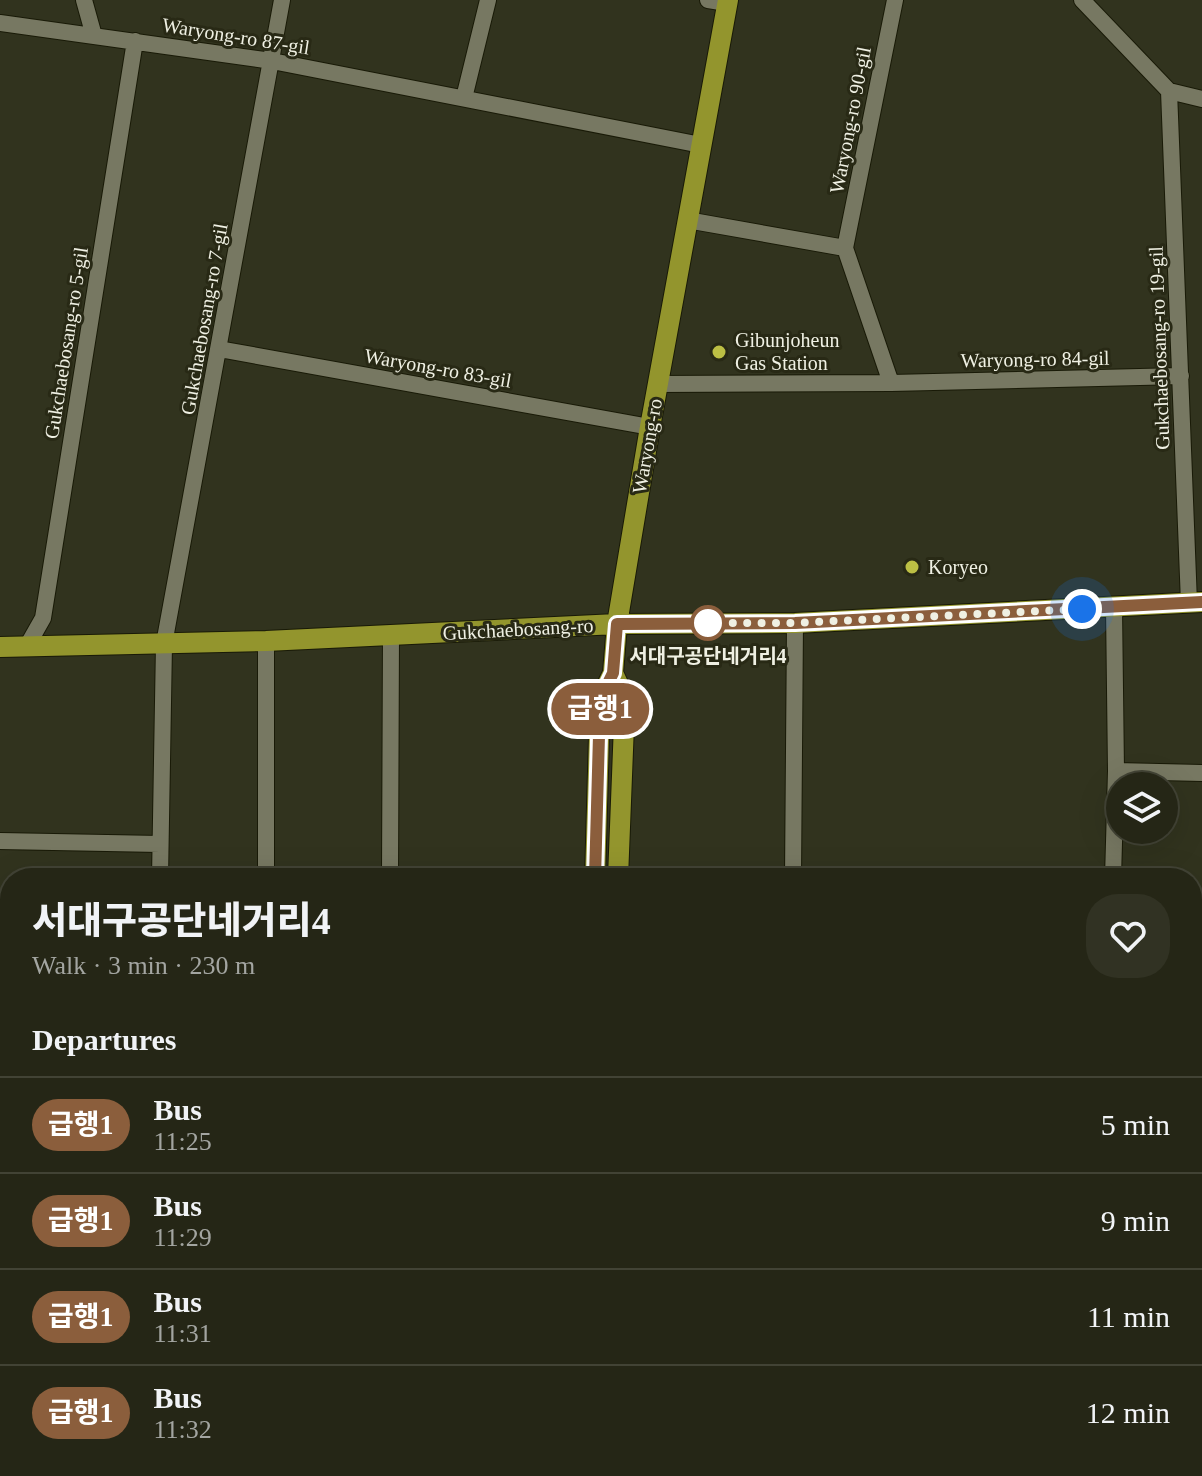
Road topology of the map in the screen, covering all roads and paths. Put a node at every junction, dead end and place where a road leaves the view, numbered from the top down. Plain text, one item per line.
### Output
1 (84, 0) edge
2 (282, 0) edge
3 (488, 0) edge
4 (895, 0) edge
5 (1082, 0) edge
6 (721, 1) edge
7 (0, 23) edge
8 (94, 36) junction
9 (135, 41) junction
10 (272, 61) junction
11 (1169, 91) junction
12 (464, 98) junction
13 (1202, 99) edge
14 (701, 145) junction
15 (687, 220) junction
16 (845, 248) junction
17 (219, 349) junction
18 (1181, 376) junction
19 (891, 383) junction
20 (657, 384) junction
21 (650, 427) junction
22 (1196, 602) edge
23 (1114, 607) junction
24 (795, 623) junction
25 (617, 624) junction
26 (391, 634) junction
27 (266, 641) junction
28 (164, 644) junction
29 (0, 647) edge
30 (26, 648) junction
31 (613, 673) junction
32 (1116, 771) junction
33 (1202, 773) edge
34 (0, 841) edge
35 (160, 844) junction
36 (160, 868) edge
37 (266, 868) edge
38 (390, 868) edge
39 (595, 868) edge
40 (618, 868) edge
41 (793, 868) edge
42 (1113, 868) edge

1 - 8 street
2 - 10 street, Gukchaebosang-ro 7-gil
3 - 12 street
4 - 16 street, Waryong-ro 90-gil
5 - 11 street
6 - 14 main road, Waryong-ro
7 - 8 street, Waryong-ro 87-gil
8 - 9 street, Waryong-ro 87-gil
9 - 10 street, Waryong-ro 87-gil
9 - 30 street, Gukchaebosang-ro 5-gil
10 - 12 street, Waryong-ro 87-gil
10 - 17 street, Gukchaebosang-ro 7-gil
11 - 13 street
11 - 18 street, Gukchaebosang-ro 19-gil
12 - 14 street, Waryong-ro 87-gil
14 - 15 main road, Waryong-ro
15 - 16 street
15 - 20 main road, Waryong-ro
16 - 19 street
17 - 21 street, Waryong-ro 83-gil
17 - 28 street, Gukchaebosang-ro 7-gil
18 - 19 street, Waryong-ro 84-gil
18 - 22 street, Gukchaebosang-ro 19-gil
19 - 20 street, Waryong-ro 84-gil
20 - 21 main road, Waryong-ro
21 - 25 main road, Waryong-ro
22 - 23 main road, Gukchaebosang-ro
23 - 24 main road, Gukchaebosang-ro
23 - 32 street
24 - 25 main road, Gukchaebosang-ro
24 - 41 street
25 - 26 main road, Gukchaebosang-ro
25 - 31 main road, Waryong-ro
26 - 27 main road, Gukchaebosang-ro
26 - 38 street
27 - 28 main road, Gukchaebosang-ro
27 - 37 street
28 - 30 main road, Gukchaebosang-ro
28 - 35 street, Gukchaebosang-ro 7-gil
29 - 30 main road, Gukchaebosang-ro
31 - 39 main road, Waryong-ro
31 - 40 main road, Waryong-ro
32 - 33 street
32 - 42 street
34 - 35 street
35 - 36 street, Gukchaebosang-ro 7-gil

